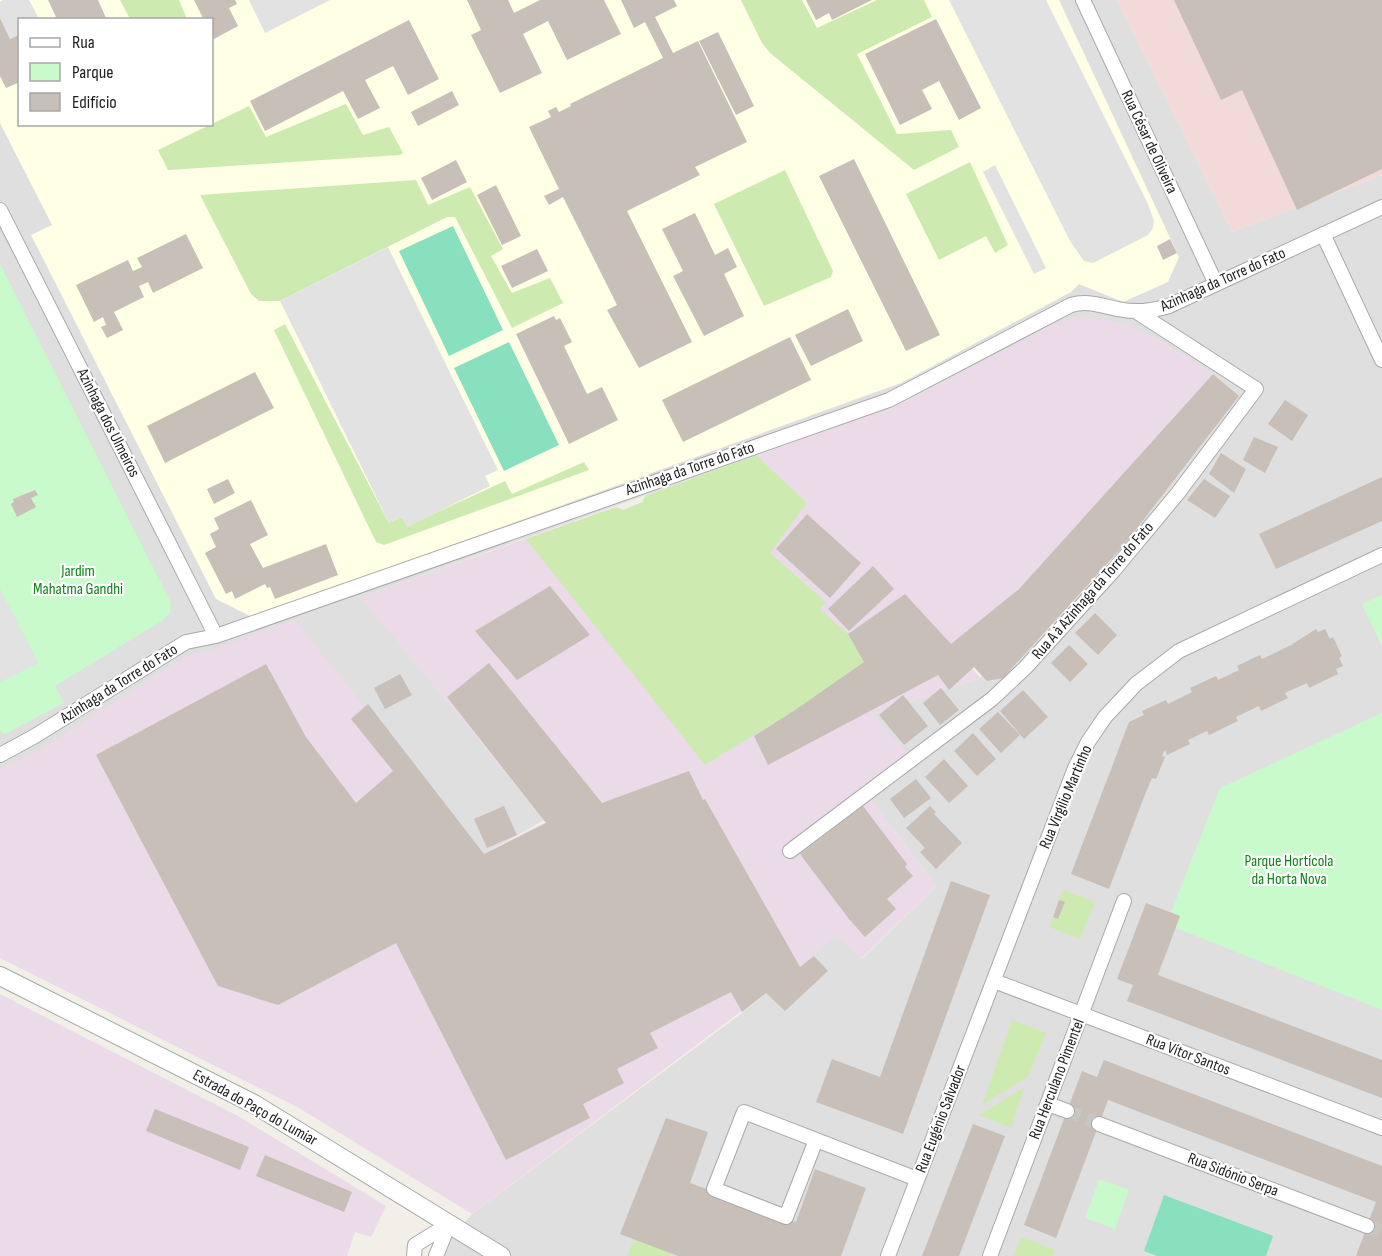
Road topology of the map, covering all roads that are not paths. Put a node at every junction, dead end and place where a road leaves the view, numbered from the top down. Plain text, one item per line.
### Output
1 (1083, 0) edge
2 (1382, 207) edge
3 (0, 210) edge
4 (1323, 234) junction
5 (1215, 284) junction
6 (1137, 312) junction
7 (1382, 360) edge
8 (1382, 555) edge
9 (216, 636) junction
10 (0, 755) edge
11 (789, 852) dead end
12 (1124, 902) dead end
13 (0, 976) edge
14 (994, 981) junction
15 (1082, 1015) junction
16 (1048, 1104) junction
17 (1067, 1111) tunnel mouth
18 (1099, 1124) tunnel mouth
19 (1382, 1128) edge
20 (816, 1140) junction
21 (917, 1179) junction
22 (448, 1224) junction
23 (1367, 1226) tunnel mouth
24 (414, 1256) edge
25 (436, 1256) edge
26 (501, 1256) edge
27 (888, 1256) edge
28 (990, 1256) edge

1 - 5 street, Rua César de Oliveira
2 - 4 street, Azinhaga da Torre do Fato
3 - 9 street, Azinhaga dos Ulmeiros
4 - 5 street, Azinhaga da Torre do Fato
4 - 7 street
5 - 6 street, Azinhaga da Torre do Fato
6 - 9 street, Azinhaga da Torre do Fato
6 - 11 street, Rua A à Azinhaga da Torre do Fato
8 - 14 street, Rua Virgílio Martinho
9 - 10 street, Azinhaga da Torre do Fato
12 - 15 street, Rua Herculano Pimentel
13 - 22 street, Estrada do Paço do Lumiar
14 - 15 street, Rua Vítor Santos
14 - 21 street, Rua Eugénio Salvador
15 - 16 street, Rua Herculano Pimentel
15 - 19 street, Rua Vítor Santos
16 - 17 street
16 - 28 street, Rua Herculano Pimentel
18 - 23 street, Rua Sidónio Serpa
20 - 20 street
20 - 21 street
21 - 27 street, Rua Eugénio Salvador
22 - 24 street
22 - 25 street
22 - 26 street, Estrada do Paço do Lumiar

